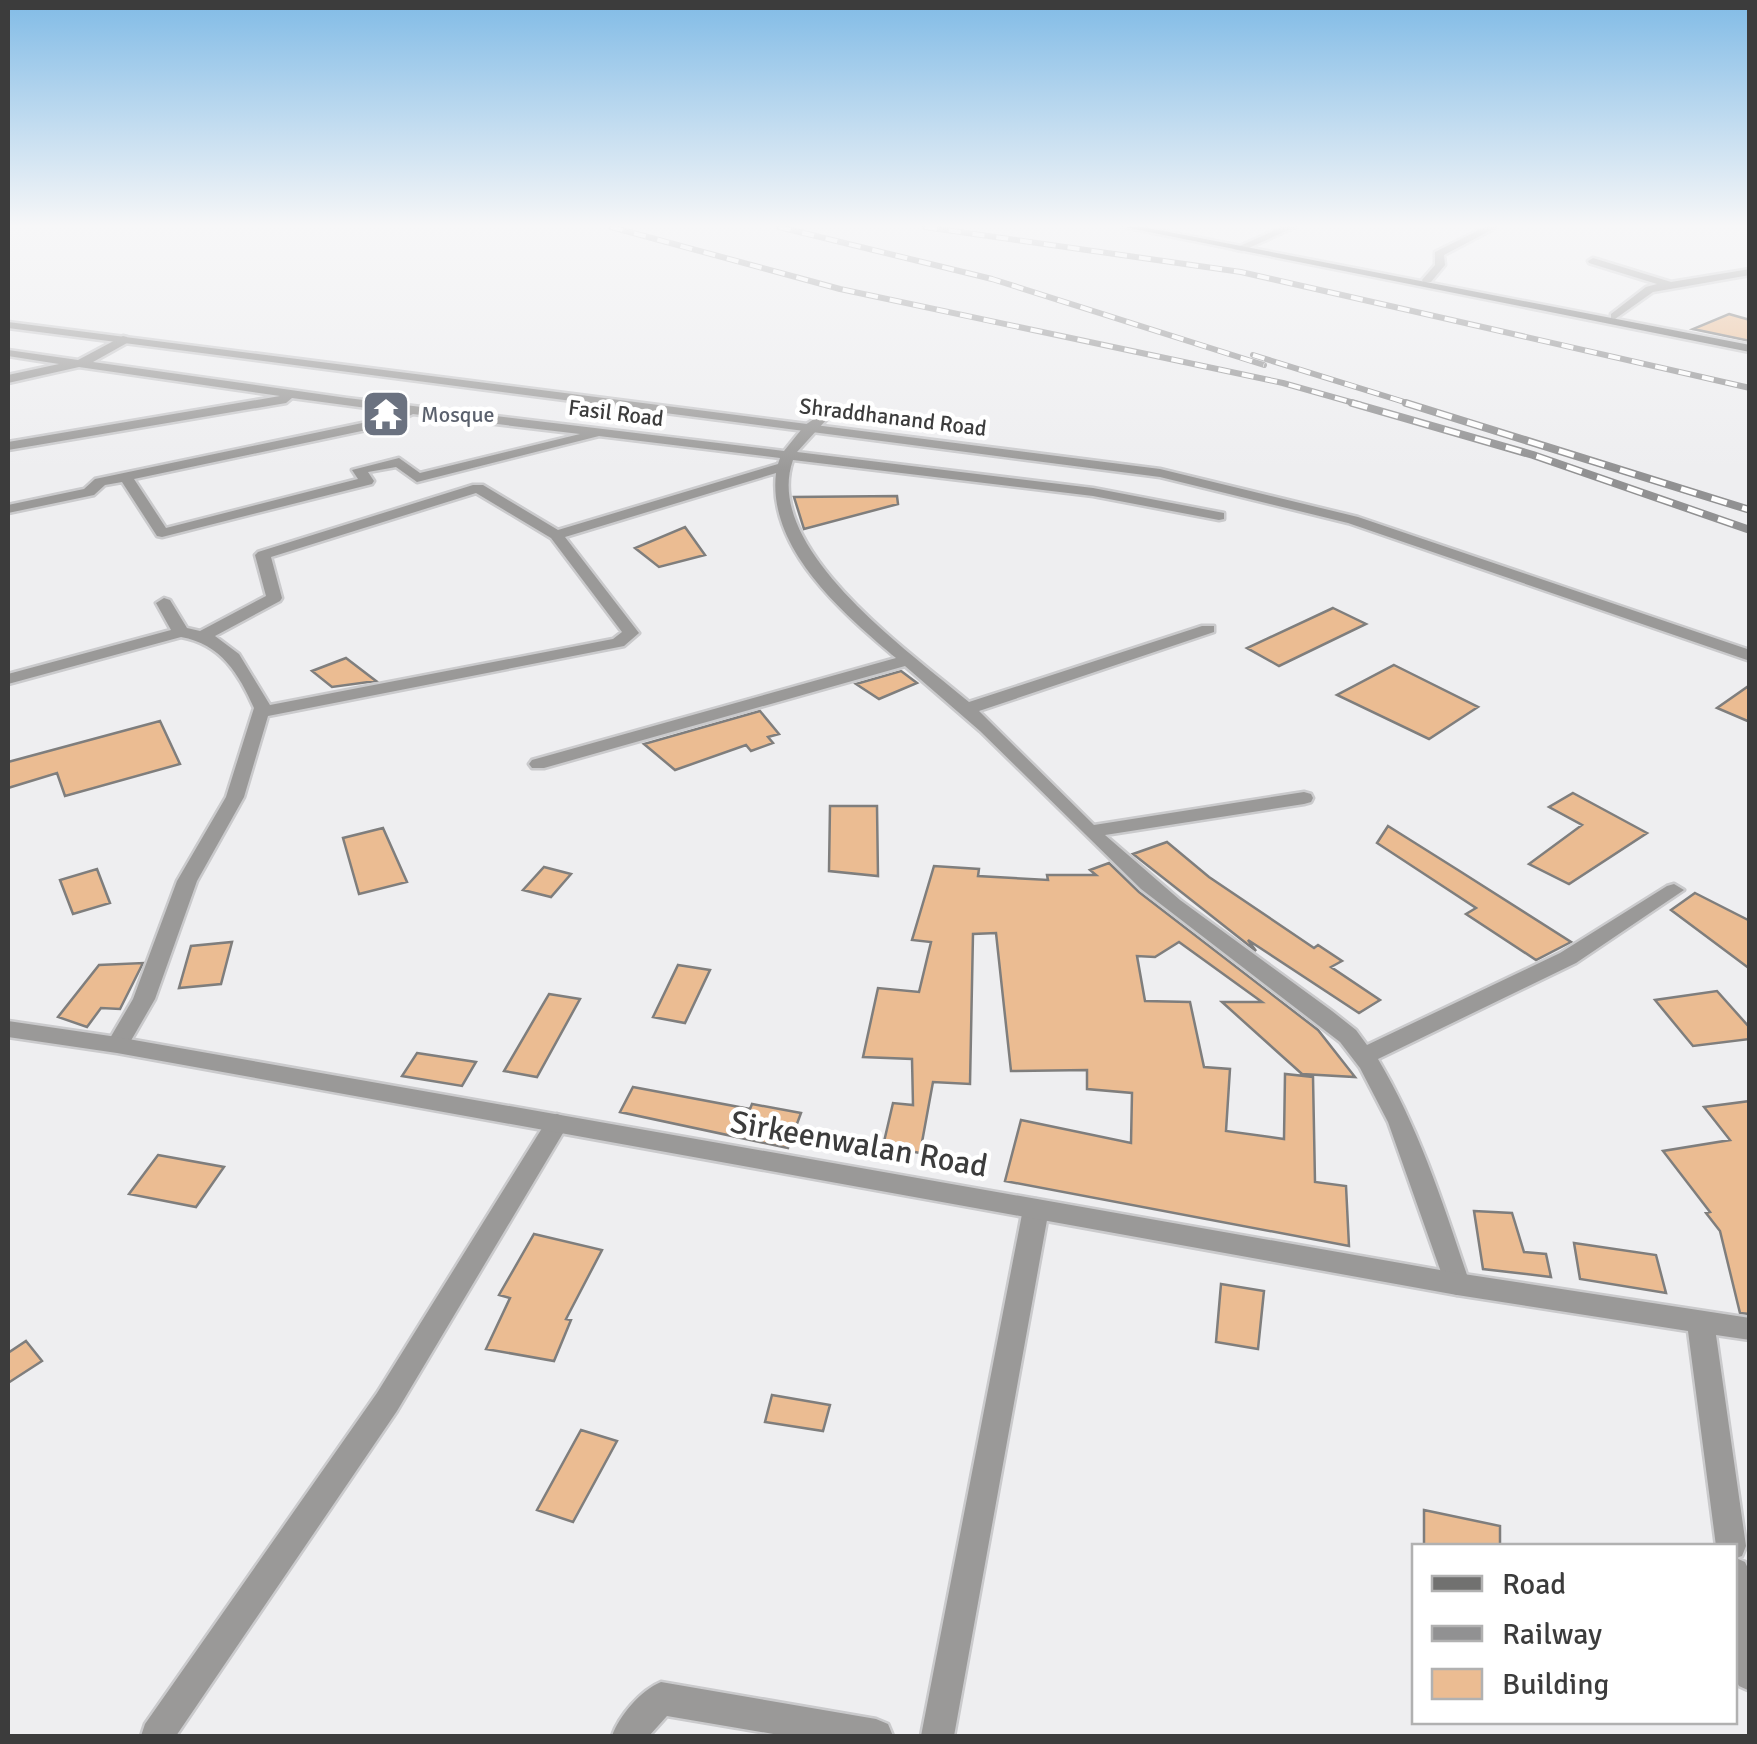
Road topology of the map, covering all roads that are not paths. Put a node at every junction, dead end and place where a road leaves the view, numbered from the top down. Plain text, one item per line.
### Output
1 (1554, 308) edge
2 (1574, 308) edge
3 (1623, 308) edge
4 (1614, 316) junction
5 (8, 322) edge
6 (124, 340) junction
7 (1750, 347) edge
8 (8, 353) edge
9 (82, 363) junction
10 (8, 378) edge
11 (539, 388) junction
12 (300, 396) junction
13 (412, 409) junction
14 (815, 423) junction
15 (606, 432) junction
16 (8, 446) edge
17 (783, 461) junction
18 (126, 476) junction
19 (8, 509) edge
20 (1220, 516) dead end
21 (556, 535) junction
22 (164, 603) dead end
23 (1208, 629) dead end
24 (181, 632) junction
25 (206, 634) junction
26 (1750, 646) edge
27 (1750, 656) edge
28 (910, 660) junction
29 (8, 679) edge
30 (966, 708) junction
31 (264, 710) junction
32 (538, 764) dead end
33 (1304, 798) dead end
34 (1090, 832) junction
35 (1674, 890) dead end
36 (8, 1029) edge
37 (117, 1045) junction
38 (1365, 1056) junction
39 (557, 1123) junction
40 (1036, 1209) junction
41 (1456, 1284) junction
42 (1700, 1320) junction
43 (1750, 1329) edge
44 (1736, 1533) edge
45 (1737, 1592) edge
46 (1750, 1676) edge
47 (157, 1736) edge
48 (628, 1736) edge
49 (876, 1736) edge
50 (937, 1736) edge

1 - 7 main road
2 - 4 main road
3 - 4 street
4 - 7 main road
5 - 6 street, Shraddhanand Road
5 - 11 street, Shraddhanand Road
6 - 9 street
6 - 11 street, Shraddhanand Road
8 - 9 street, Fasil Road
9 - 10 street
9 - 12 street, Fasil Road
11 - 14 street, Shraddhanand Road
12 - 13 street, Fasil Road
12 - 16 street
13 - 15 street, Fasil Road
13 - 18 street
14 - 17 street
14 - 26 street, Shraddhanand Road
14 - 27 street, Shraddhanand Road
15 - 17 street, Fasil Road
15 - 18 street
17 - 20 street, Fasil Road
17 - 21 street
17 - 28 street
18 - 19 street
21 - 25 street
21 - 31 street
22 - 24 street
23 - 30 street
24 - 25 street
24 - 29 street
25 - 31 street
28 - 30 street
28 - 32 street
30 - 34 street
31 - 37 street
33 - 34 street
34 - 38 street
35 - 38 street
36 - 37 street, Sirkeenwalan Road
37 - 39 street, Sirkeenwalan Road
38 - 41 street
39 - 40 street, Sirkeenwalan Road
39 - 47 street
40 - 41 street, Sirkeenwalan Road
40 - 50 street
41 - 42 street, Sirkeenwalan Road
42 - 43 street, Sirkeenwalan Road
42 - 44 street
45 - 46 street
48 - 49 street

